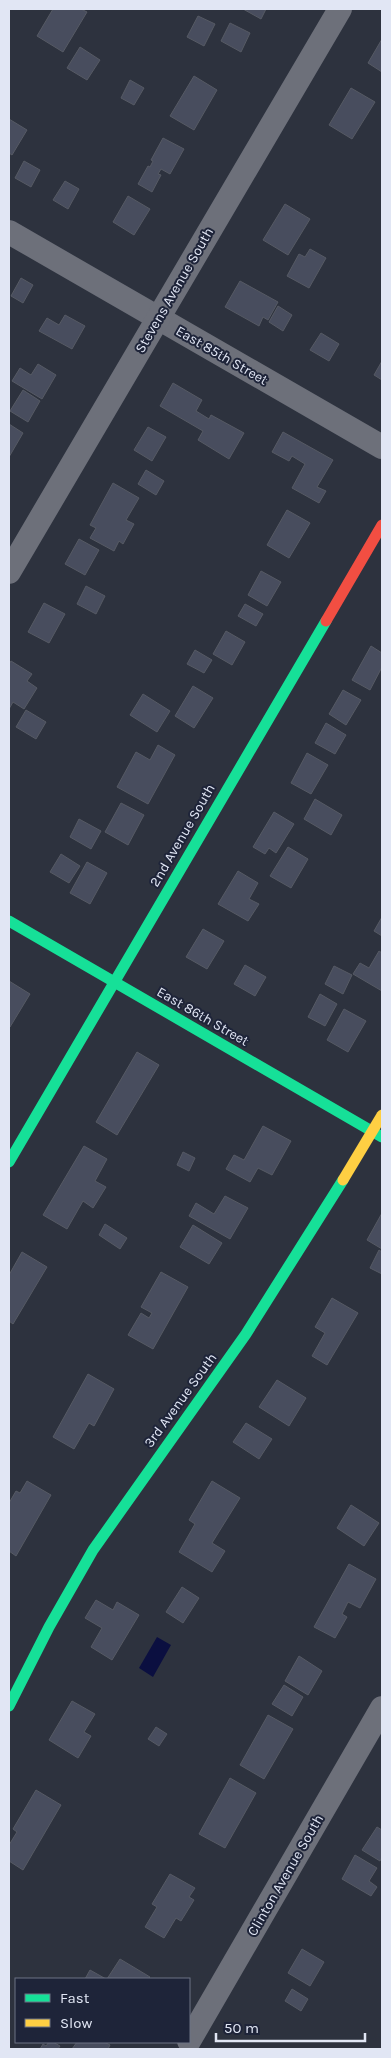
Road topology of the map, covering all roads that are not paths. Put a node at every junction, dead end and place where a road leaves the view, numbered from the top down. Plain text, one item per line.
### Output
1 (340, 9) edge
2 (9, 232) edge
3 (158, 318) junction
4 (382, 447) edge
5 (382, 525) edge
6 (9, 572) edge
7 (9, 921) edge
8 (113, 982) junction
9 (382, 1115) edge
10 (377, 1134) edge
11 (9, 1162) edge
12 (9, 1706) edge
13 (382, 1708) edge
14 (190, 2040) edge

1 - 3 street, Stevens Avenue South
2 - 3 street, East 85th Street
3 - 4 street, East 85th Street
3 - 6 street, Stevens Avenue South
5 - 8 street, 2nd Avenue South
7 - 8 street, East 86th Street
8 - 10 street, East 86th Street
8 - 11 street, 2nd Avenue South
9 - 10 street, 3rd Avenue South
10 - 12 street, 3rd Avenue South
13 - 14 street, Clinton Avenue South

